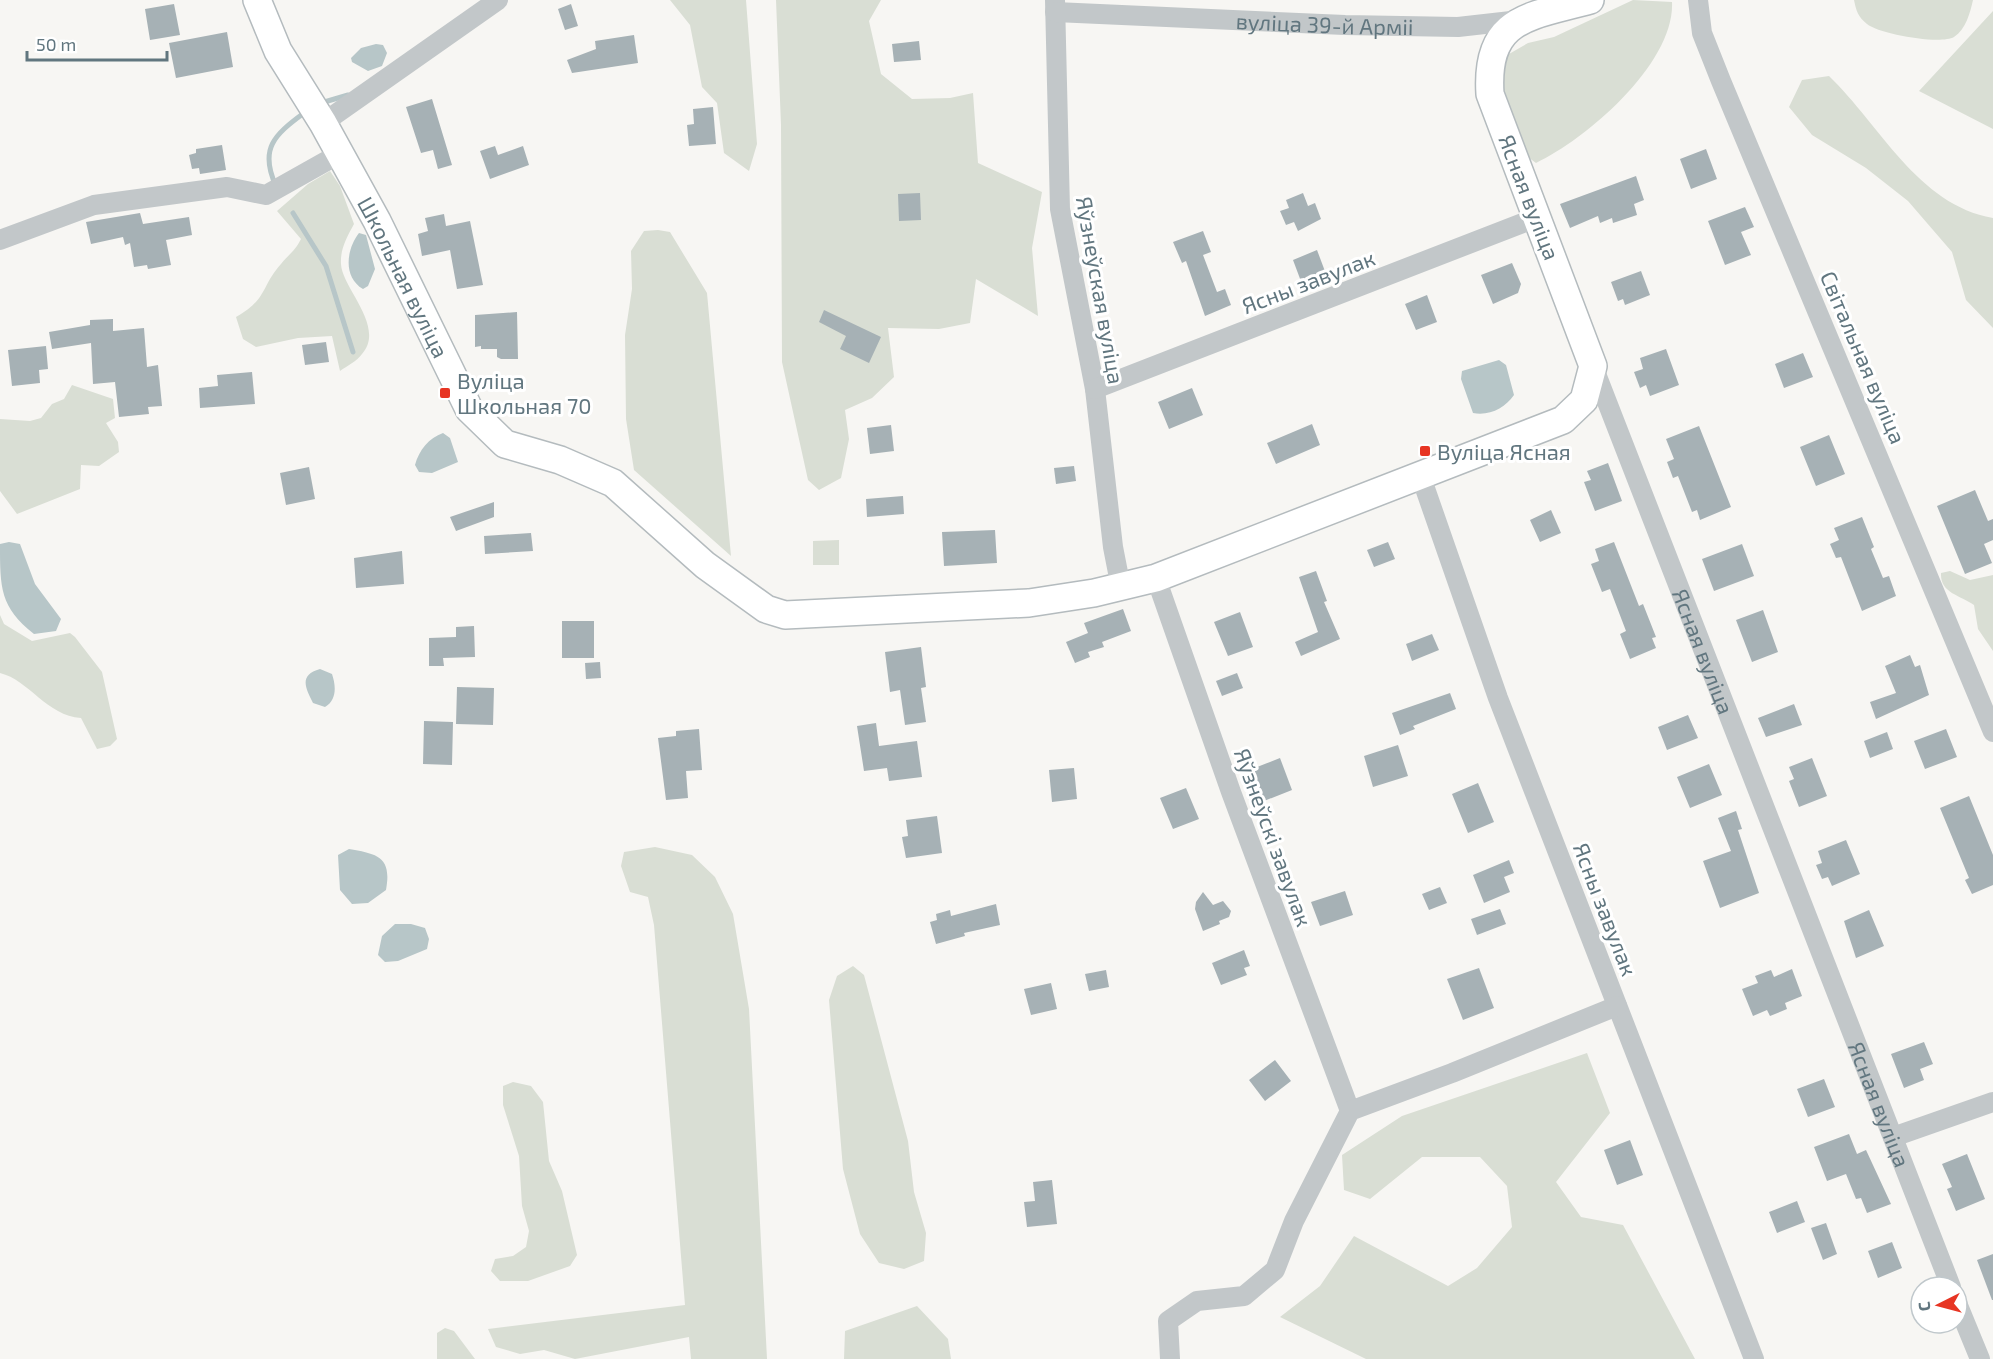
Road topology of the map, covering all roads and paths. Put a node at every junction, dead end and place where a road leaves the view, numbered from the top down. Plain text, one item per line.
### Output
1 (257, 0) edge
2 (498, 0) edge
3 (1590, 0) edge
4 (1698, 0) edge
5 (1055, 6) edge
6 (1520, 20) junction
7 (323, 123) junction
8 (339, 154) junction
9 (1538, 218) junction
10 (0, 240) edge
11 (1593, 366) junction
12 (1095, 389) junction
13 (1420, 474) junction
14 (1156, 578) junction
15 (1121, 588) junction
16 (1993, 732) edge
17 (1617, 1006) junction
18 (1993, 1102) edge
19 (1350, 1111) junction
20 (1893, 1137) junction
21 (1946, 1275) edge
22 (1969, 1332) edge
23 (1170, 1359) edge
24 (1754, 1359) edge
25 (1980, 1359) edge

1 - 7 street, Школьная вуліца
2 - 7 street
3 - 6 street, вуліца 39-й Арміі
4 - 16 street, Світальная вуліца
5 - 6 street, вуліца 39-й Арміі
5 - 12 street, Яўзнеўская вуліца
6 - 9 street, Ясная вуліца
7 - 8 street, Школьная вуліца
8 - 10 street
8 - 15 street, Школьная вуліца
9 - 11 street, Ясная вуліца
9 - 12 street, Ясны завулак
11 - 13 street, Школьная вуліца
11 - 20 street, Ясная вуліца
12 - 15 street, Яўзнеўская вуліца
13 - 14 street, Школьная вуліца
13 - 17 street, Ясны завулак
14 - 15 street, Школьная вуліца
14 - 19 street, Яўзнеўскі завулак
17 - 19 street
17 - 24 street, Ясны завулак
18 - 20 street
19 - 23 street
20 - 21 street, Ясная вуліца
22 - 25 street

